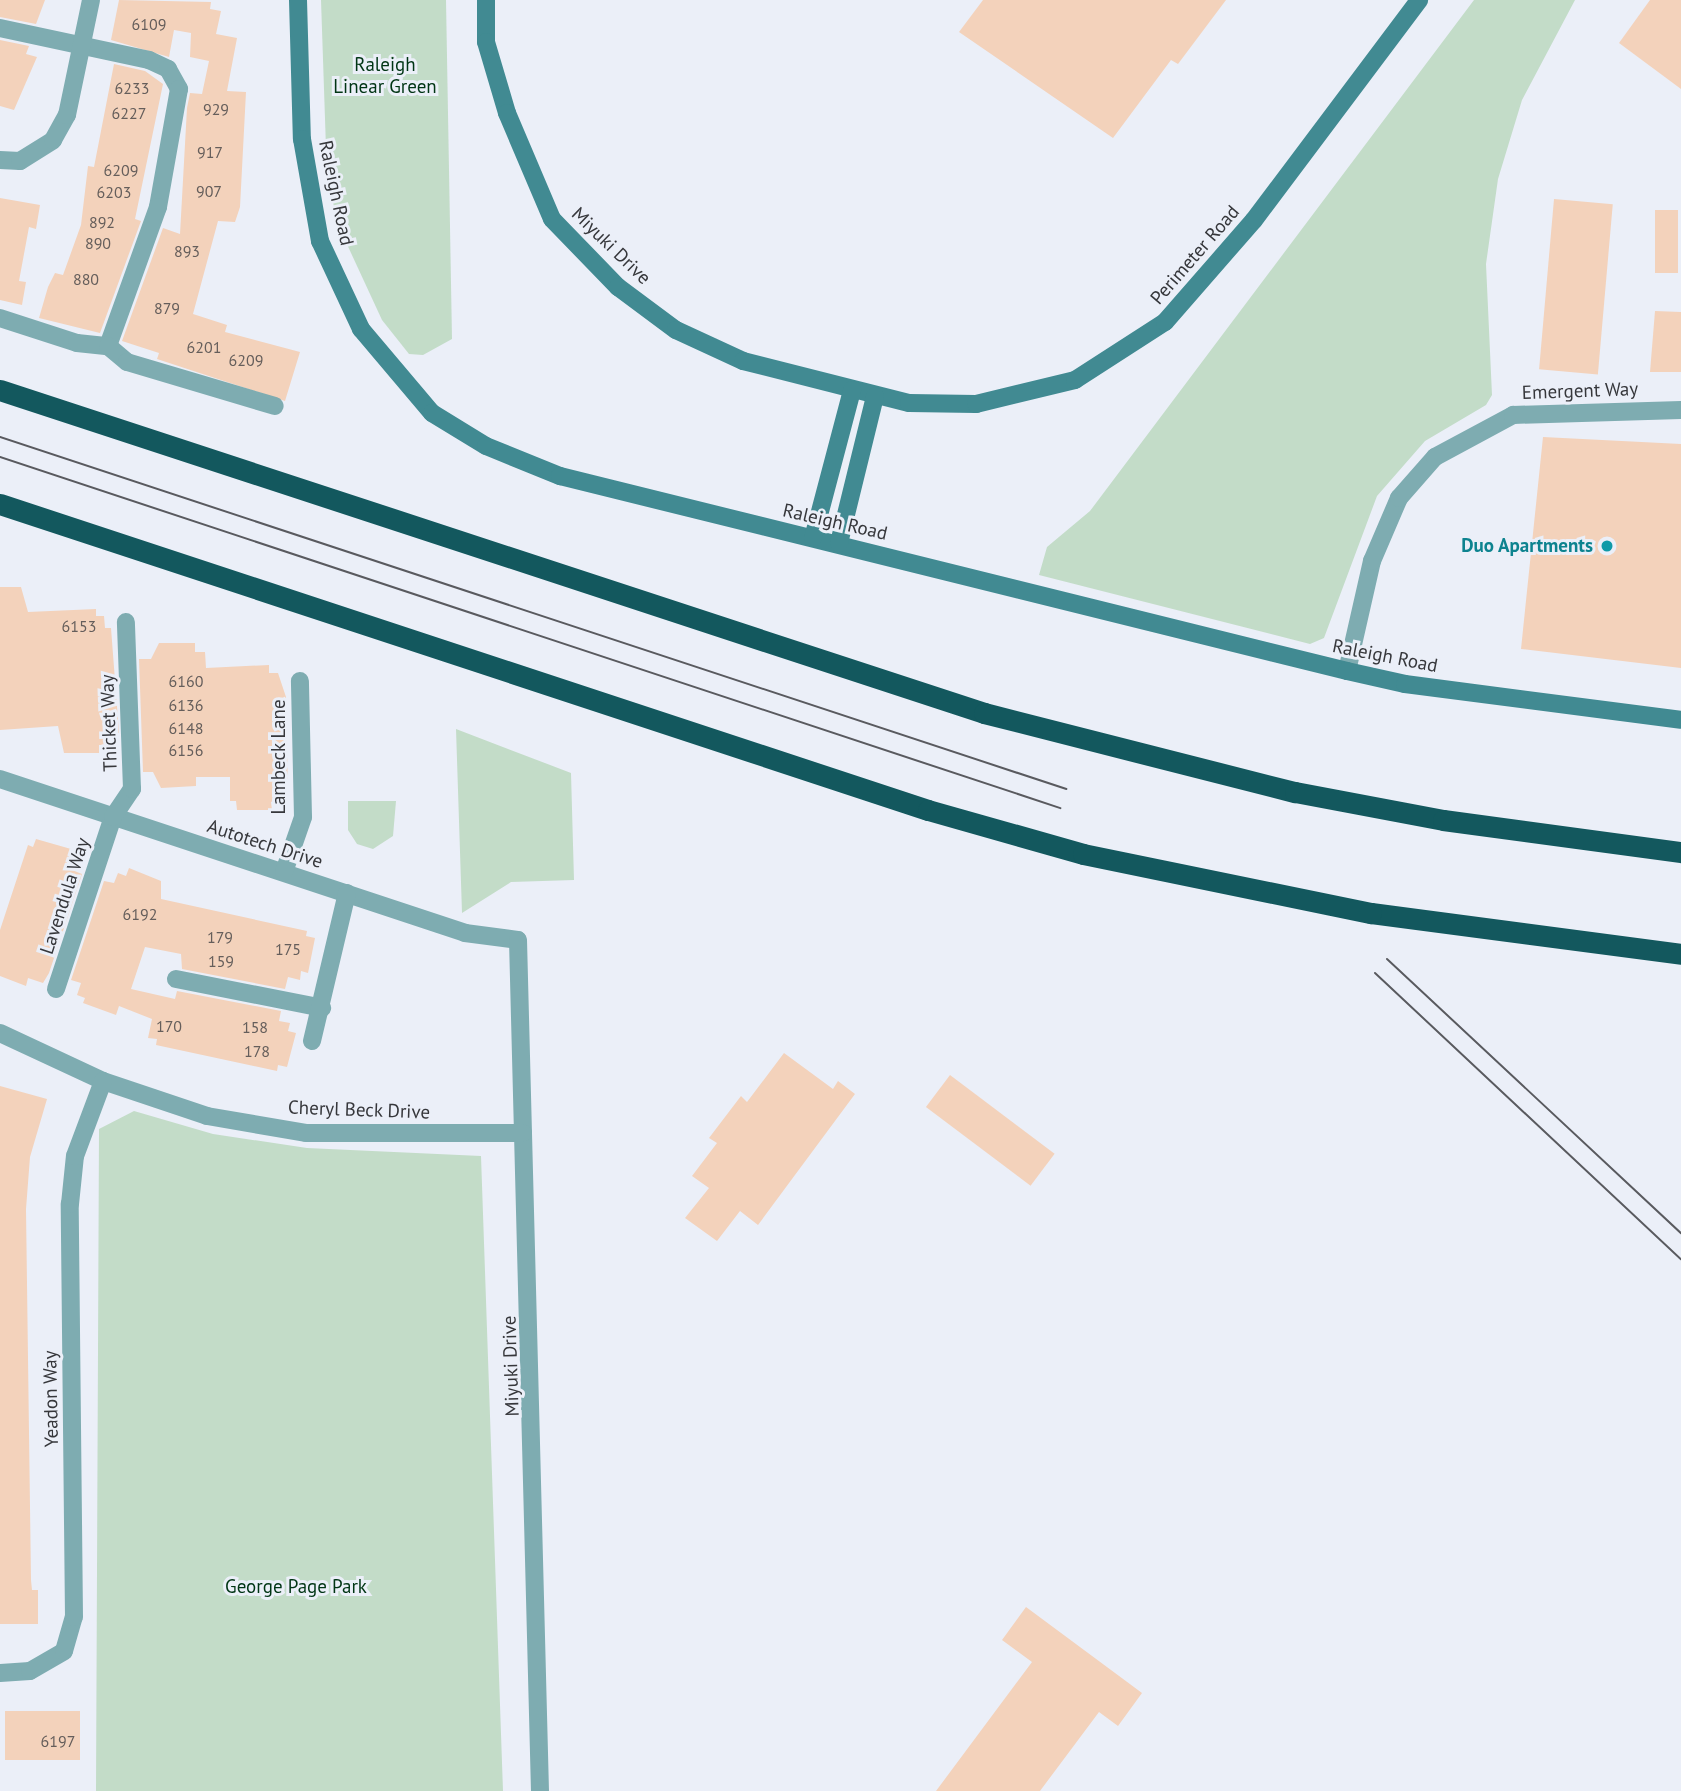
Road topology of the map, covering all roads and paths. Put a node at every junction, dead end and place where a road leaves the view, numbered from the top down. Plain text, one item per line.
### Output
1 (91, 0) edge
2 (298, 0) edge
3 (485, 0) edge
4 (1419, 0) edge
5 (0, 28) edge
6 (83, 45) junction
7 (0, 160) edge
8 (0, 318) edge
9 (108, 345) junction
10 (0, 390) edge
11 (852, 390) junction
12 (875, 396) junction
13 (275, 406) dead end
14 (1681, 410) edge
15 (0, 504) edge
16 (814, 538) junction
17 (839, 542) junction
18 (127, 622) dead end
19 (1347, 671) junction
20 (300, 681) dead end
21 (1681, 720) edge
22 (0, 779) edge
23 (113, 817) junction
24 (1681, 852) edge
25 (284, 872) junction
26 (347, 893) junction
27 (518, 940) joint
28 (1681, 954) edge
29 (176, 979) dead end
30 (56, 989) dead end
31 (322, 1008) junction
32 (0, 1033) edge
33 (312, 1041) dead end
34 (103, 1081) junction
35 (523, 1133) junction
36 (0, 1673) edge
37 (540, 1791) edge

1 - 6 street
2 - 16 street, Raleigh Road
3 - 11 street, Miyuki Drive
4 - 12 street, Perimeter Road
5 - 6 street
6 - 7 street
6 - 9 street
8 - 9 street
9 - 13 street
10 - 24 highway
11 - 12 street, Miyuki Drive
11 - 16 street
12 - 17 street
14 - 19 street, Emergent Way
15 - 28 highway, bridge
16 - 17 street, Raleigh Road
17 - 19 street, Raleigh Road
18 - 23 street, Thicket Way
19 - 21 street, Raleigh Road
20 - 25 street, Lambeck Lane
22 - 23 street, Autotech Drive
23 - 25 street, Autotech Drive
23 - 30 street, Lavendula Way
25 - 26 street, Autotech Drive
26 - 27 street, Autotech Drive
26 - 31 street
27 - 35 street, Miyuki Drive
29 - 31 street
31 - 33 street
32 - 34 street, Cheryl Beck Drive
34 - 35 street, Cheryl Beck Drive
34 - 36 street, Yeadon Way
35 - 37 street, Miyuki Drive

